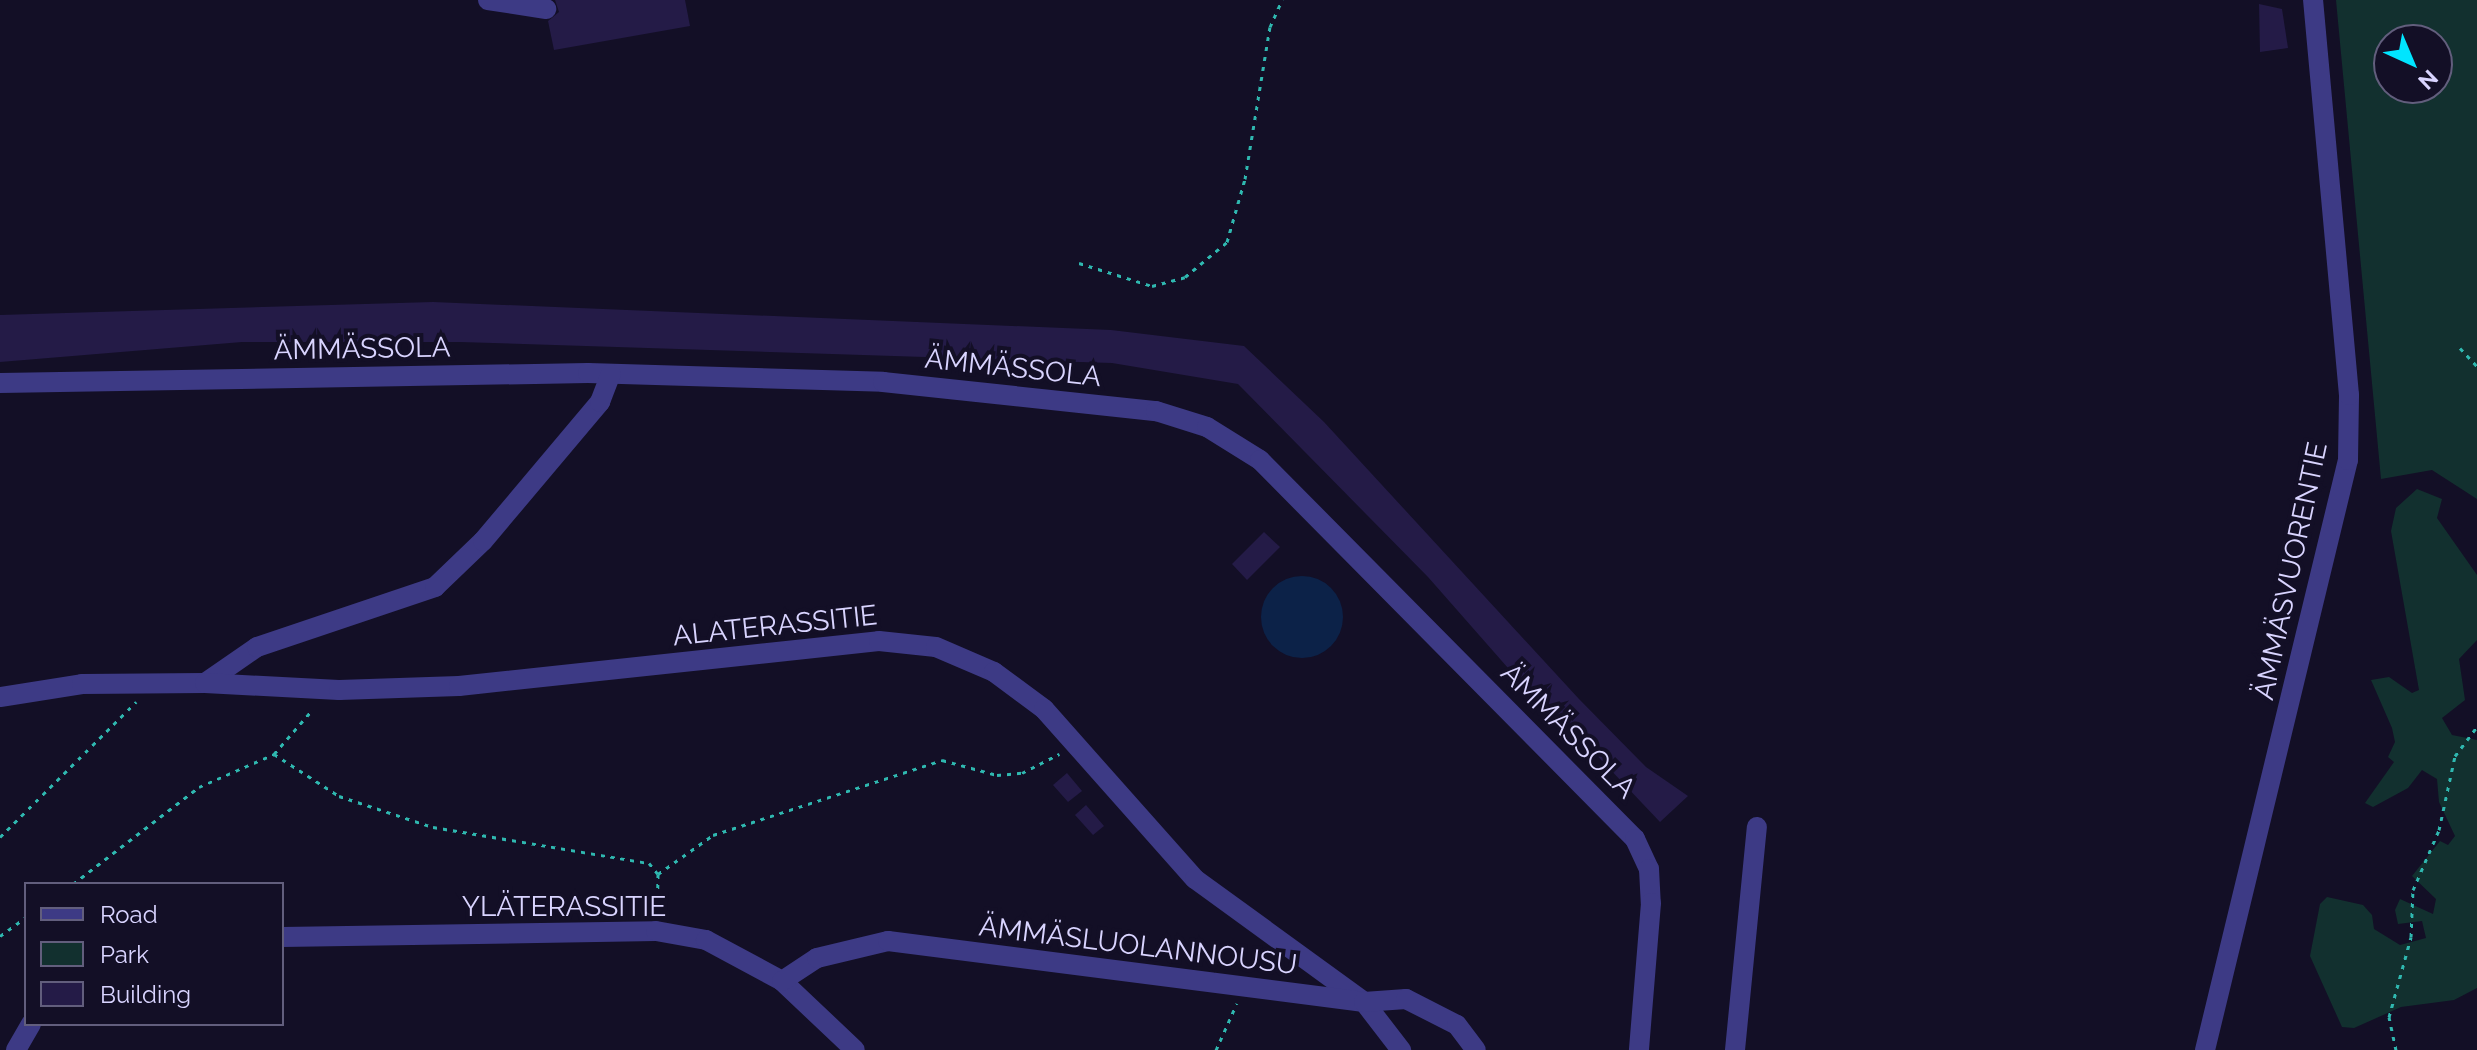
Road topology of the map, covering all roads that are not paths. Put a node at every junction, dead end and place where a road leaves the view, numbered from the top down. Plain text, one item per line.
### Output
1 (488, 0) edge
2 (2313, 0) edge
3 (546, 9) dead end
4 (611, 374) junction
5 (0, 383) edge
6 (205, 683) junction
7 (0, 697) edge
8 (1757, 827) dead end
9 (284, 937) edge
10 (782, 981) junction
11 (1364, 1002) junction
12 (30, 1026) edge
13 (16, 1050) edge
14 (855, 1050) edge
15 (1401, 1050) edge
16 (1476, 1050) edge
17 (1639, 1050) edge
18 (1735, 1050) edge
19 (2205, 1050) edge

1 - 3 street
2 - 19 street, ÄMMÄSVUORENTIE
4 - 5 street, ÄMMÄSSOLA
4 - 6 street
4 - 17 street, ÄMMÄSSOLA
6 - 7 street, ALATERASSITIE
6 - 11 street, ALATERASSITIE
8 - 18 street
9 - 10 street, YLÄTERASSITIE
10 - 11 street, ÄMMÄSLUOLANNOUSU
10 - 14 street, YLÄTERASSITIE
11 - 15 street, ALATERASSITIE
11 - 16 street, ÄMMÄSLUOLANNOUSU
12 - 13 street

